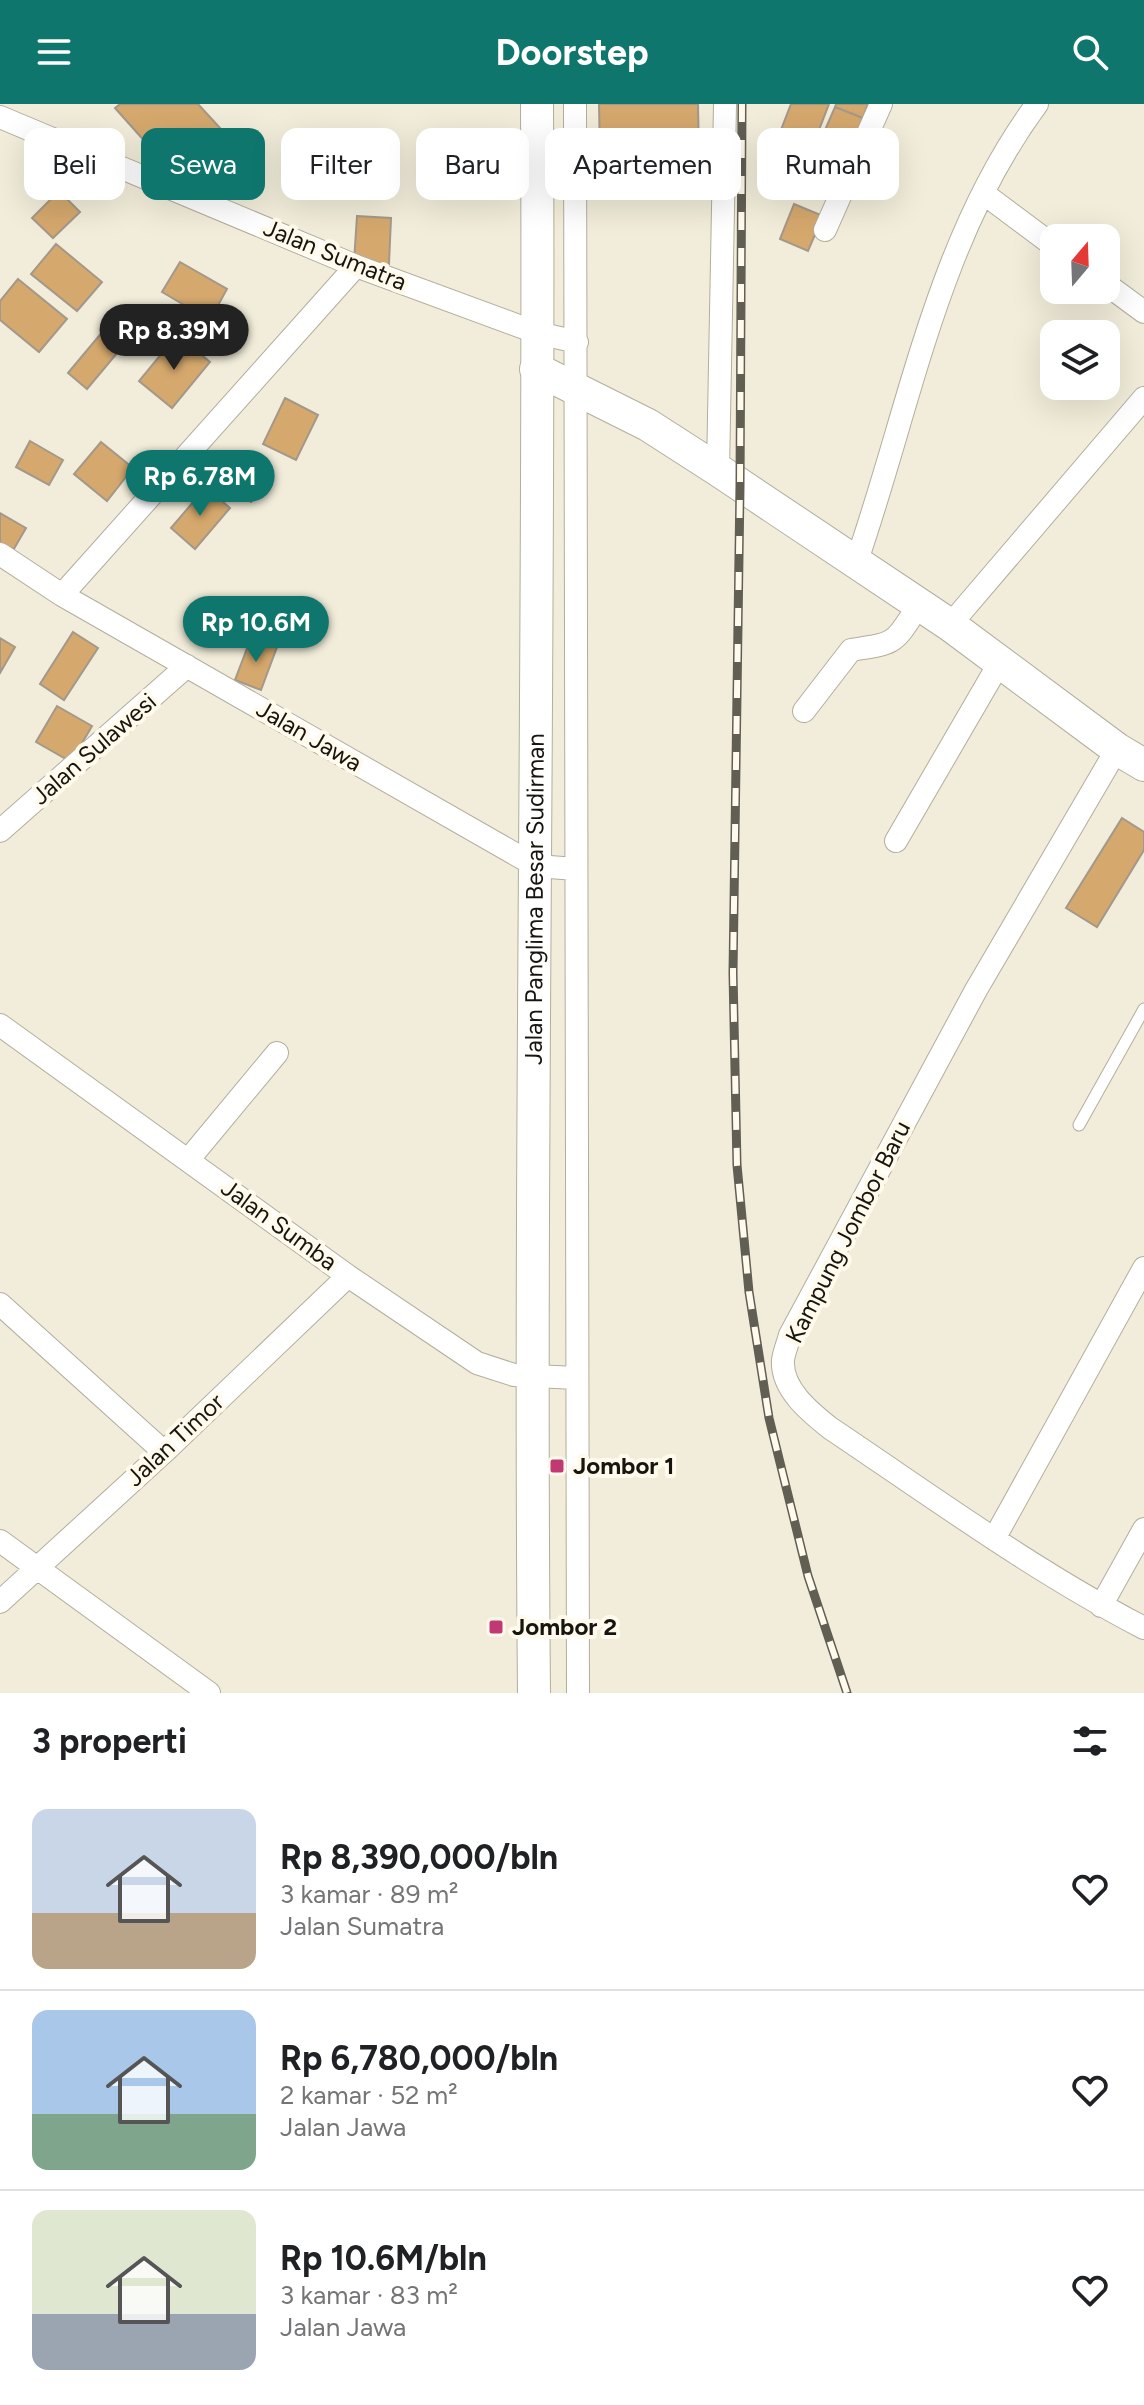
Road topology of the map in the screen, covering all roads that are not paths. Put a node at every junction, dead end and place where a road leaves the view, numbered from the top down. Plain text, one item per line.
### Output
1 (537, 104) edge
2 (575, 104) edge
3 (725, 104) edge
4 (881, 104) edge
5 (1037, 104) edge
6 (0, 117) edge
7 (983, 193) junction
8 (825, 230) dead end
9 (1040, 236) edge
10 (356, 266) junction
11 (1120, 294) edge
12 (1144, 312) edge
13 (538, 333) junction
14 (577, 342) junction
15 (536, 369) junction
16 (576, 388) junction
17 (1144, 398) edge
18 (718, 470) junction
19 (0, 554) edge
20 (856, 563) junction
21 (62, 595) junction
22 (919, 605) junction
23 (950, 625) junction
24 (1000, 662) junction
25 (187, 666) junction
26 (804, 711) dead end
27 (1130, 757) edge
28 (0, 831) edge
29 (896, 841) dead end
30 (536, 866) junction
31 (576, 869) junction
32 (1144, 1009) edge
33 (0, 1025) edge
34 (277, 1053) dead end
35 (1079, 1125) dead end
36 (189, 1159) junction
37 (1144, 1268) edge
38 (348, 1276) junction
39 (0, 1304) edge
40 (531, 1376) junction
41 (576, 1378) junction
42 (164, 1452) junction
43 (1144, 1529) edge
44 (994, 1539) junction
45 (0, 1541) edge
46 (36, 1568) junction
47 (0, 1602) edge
48 (1101, 1606) junction
49 (1144, 1628) edge
50 (209, 1693) edge
51 (534, 1693) edge
52 (578, 1693) edge

1 - 13 main road, Jalan Panglima Besar Sudirman
2 - 14 street
3 - 18 street
4 - 8 street
5 - 7 street
6 - 10 street, Jalan Sumatra
7 - 9 street
7 - 20 street
10 - 13 street, Jalan Sumatra
10 - 21 street
11 - 12 street
13 - 14 street, Jalan Sumatra
13 - 15 main road, Jalan Panglima Besar Sudirman
14 - 16 street
15 - 16 main road
15 - 30 main road, Jalan Panglima Besar Sudirman
16 - 18 main road
16 - 31 street
17 - 23 street
18 - 20 main road
19 - 21 street, Jalan Jawa
20 - 22 main road
21 - 25 street, Jalan Jawa
22 - 23 main road
22 - 26 street
23 - 24 main road
24 - 27 main road
24 - 29 street
25 - 28 street, Jalan Sulawesi
25 - 30 street, Jalan Jawa
27 - 44 street, Kampung Jombor Baru
30 - 31 street
30 - 40 main road, Jalan Panglima Besar Sudirman
31 - 41 street
32 - 35 lane
33 - 36 street, Jalan Sumba
34 - 36 street
36 - 38 street, Jalan Sumba
37 - 44 street
38 - 40 street, Jalan Sumba
38 - 42 street, Jalan Timor
39 - 42 street
40 - 41 street, Jalan Sumba
40 - 51 main road, Jalan Panglima Besar Sudirman
41 - 52 street
42 - 46 street, Jalan Timor
43 - 48 street
44 - 48 street, Kampung Jombor Baru
45 - 46 street
46 - 47 street, Jalan Timor
46 - 50 street
48 - 49 street, Kampung Jombor Baru

